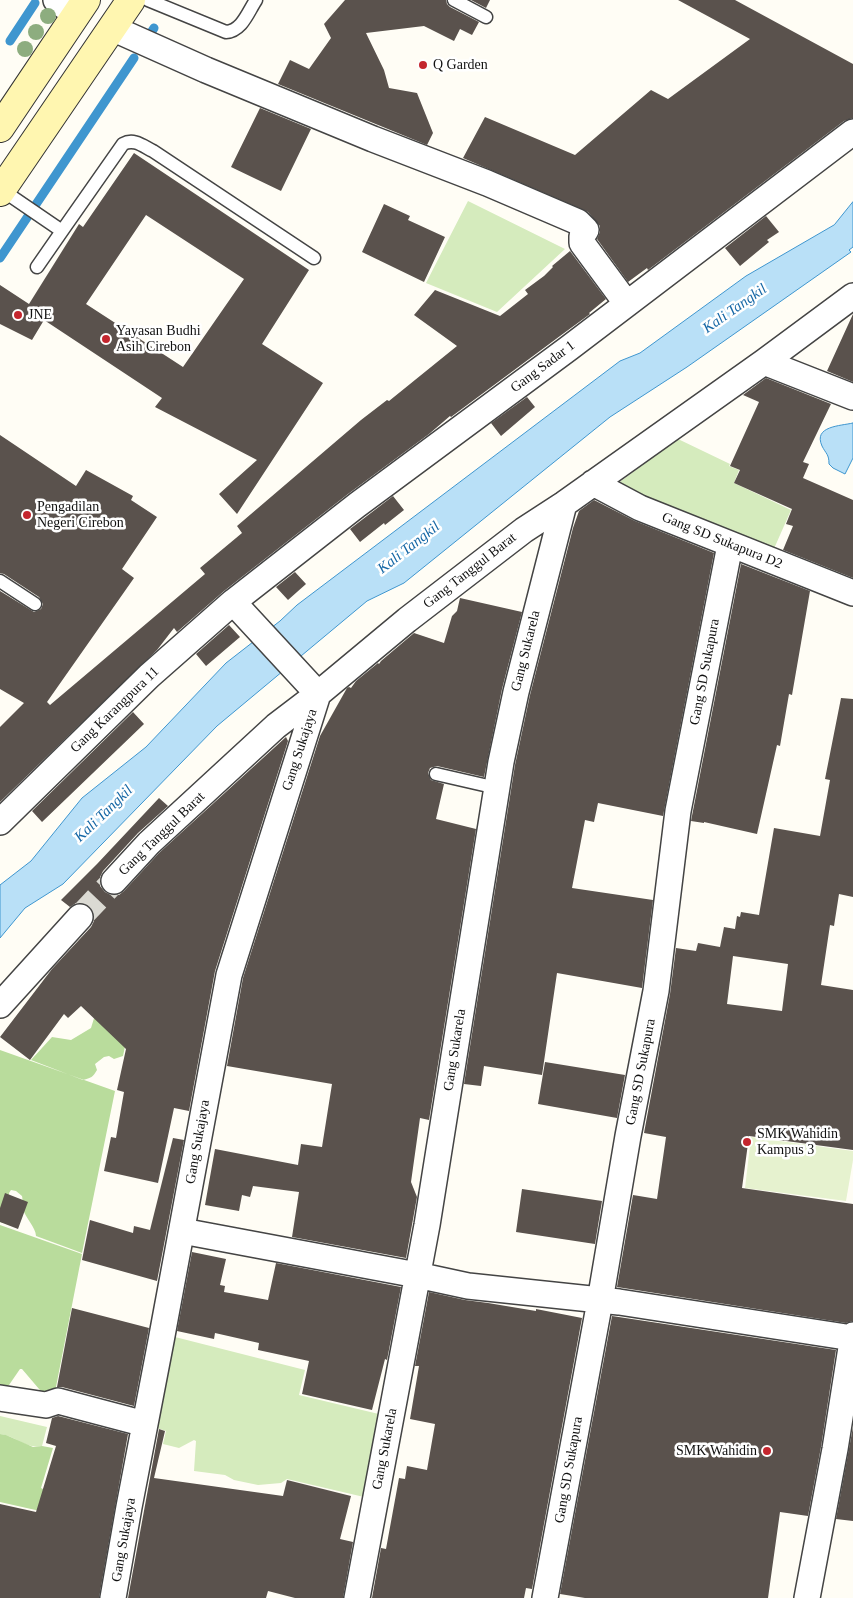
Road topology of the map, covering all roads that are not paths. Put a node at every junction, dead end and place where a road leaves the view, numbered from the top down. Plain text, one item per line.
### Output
1 (131, 0) edge
2 (148, 0) edge
3 (256, 0) edge
4 (454, 0) edge
5 (73, 5) edge
6 (486, 17) dead end
7 (112, 28) junction
8 (0, 128) edge
9 (853, 132) edge
10 (1, 191) edge
11 (62, 231) junction
12 (314, 258) dead end
13 (37, 267) dead end
14 (853, 296) edge
15 (627, 304) junction
16 (764, 362) junction
17 (853, 397) edge
18 (593, 483) junction
19 (564, 504) junction
20 (730, 545) junction
21 (0, 581) edge
22 (853, 593) edge
23 (36, 604) dead end
24 (238, 607) junction
25 (312, 687) junction
26 (436, 774) dead end
27 (496, 788) junction
28 (0, 822) edge
29 (114, 880) tunnel mouth
30 (80, 917) tunnel mouth
31 (0, 1005) edge
32 (182, 1231) junction
33 (417, 1275) junction
34 (600, 1301) junction
35 (853, 1336) edge
36 (0, 1398) edge
37 (145, 1424) junction
38 (114, 1598) edge
39 (356, 1598) edge
40 (545, 1598) edge
41 (807, 1598) edge

1 - 7 main road
2 - 3 lane
4 - 6 lane
5 - 8 main road
7 - 10 main road
7 - 15 street
9 - 15 street, Gang Sadar 1
10 - 11 lane
11 - 12 lane
11 - 13 lane
14 - 16 street, Gang Tanggul Barat
15 - 24 street, Gang Sadar 1
16 - 17 street
16 - 18 street, Gang Tanggul Barat
18 - 19 street, Gang Tanggul Barat
18 - 20 street, Gang SD Sukapura D2
19 - 25 street, Gang Tanggul Barat
19 - 27 street, Gang Sukarela
20 - 22 street, Gang SD Sukapura D2
20 - 34 street, Gang SD Sukapura
21 - 23 lane
24 - 25 street
24 - 28 street, Gang Karangpura 11
25 - 29 street, Gang Tanggul Barat
25 - 32 street, Gang Sukajaya
26 - 27 lane
27 - 33 street, Gang Sukarela
30 - 31 street
32 - 33 street
32 - 37 street, Gang Sukajaya
33 - 34 street
33 - 39 street, Gang Sukarela
34 - 35 street
34 - 40 street, Gang SD Sukapura
35 - 41 street
36 - 37 street
37 - 38 street, Gang Sukajaya

